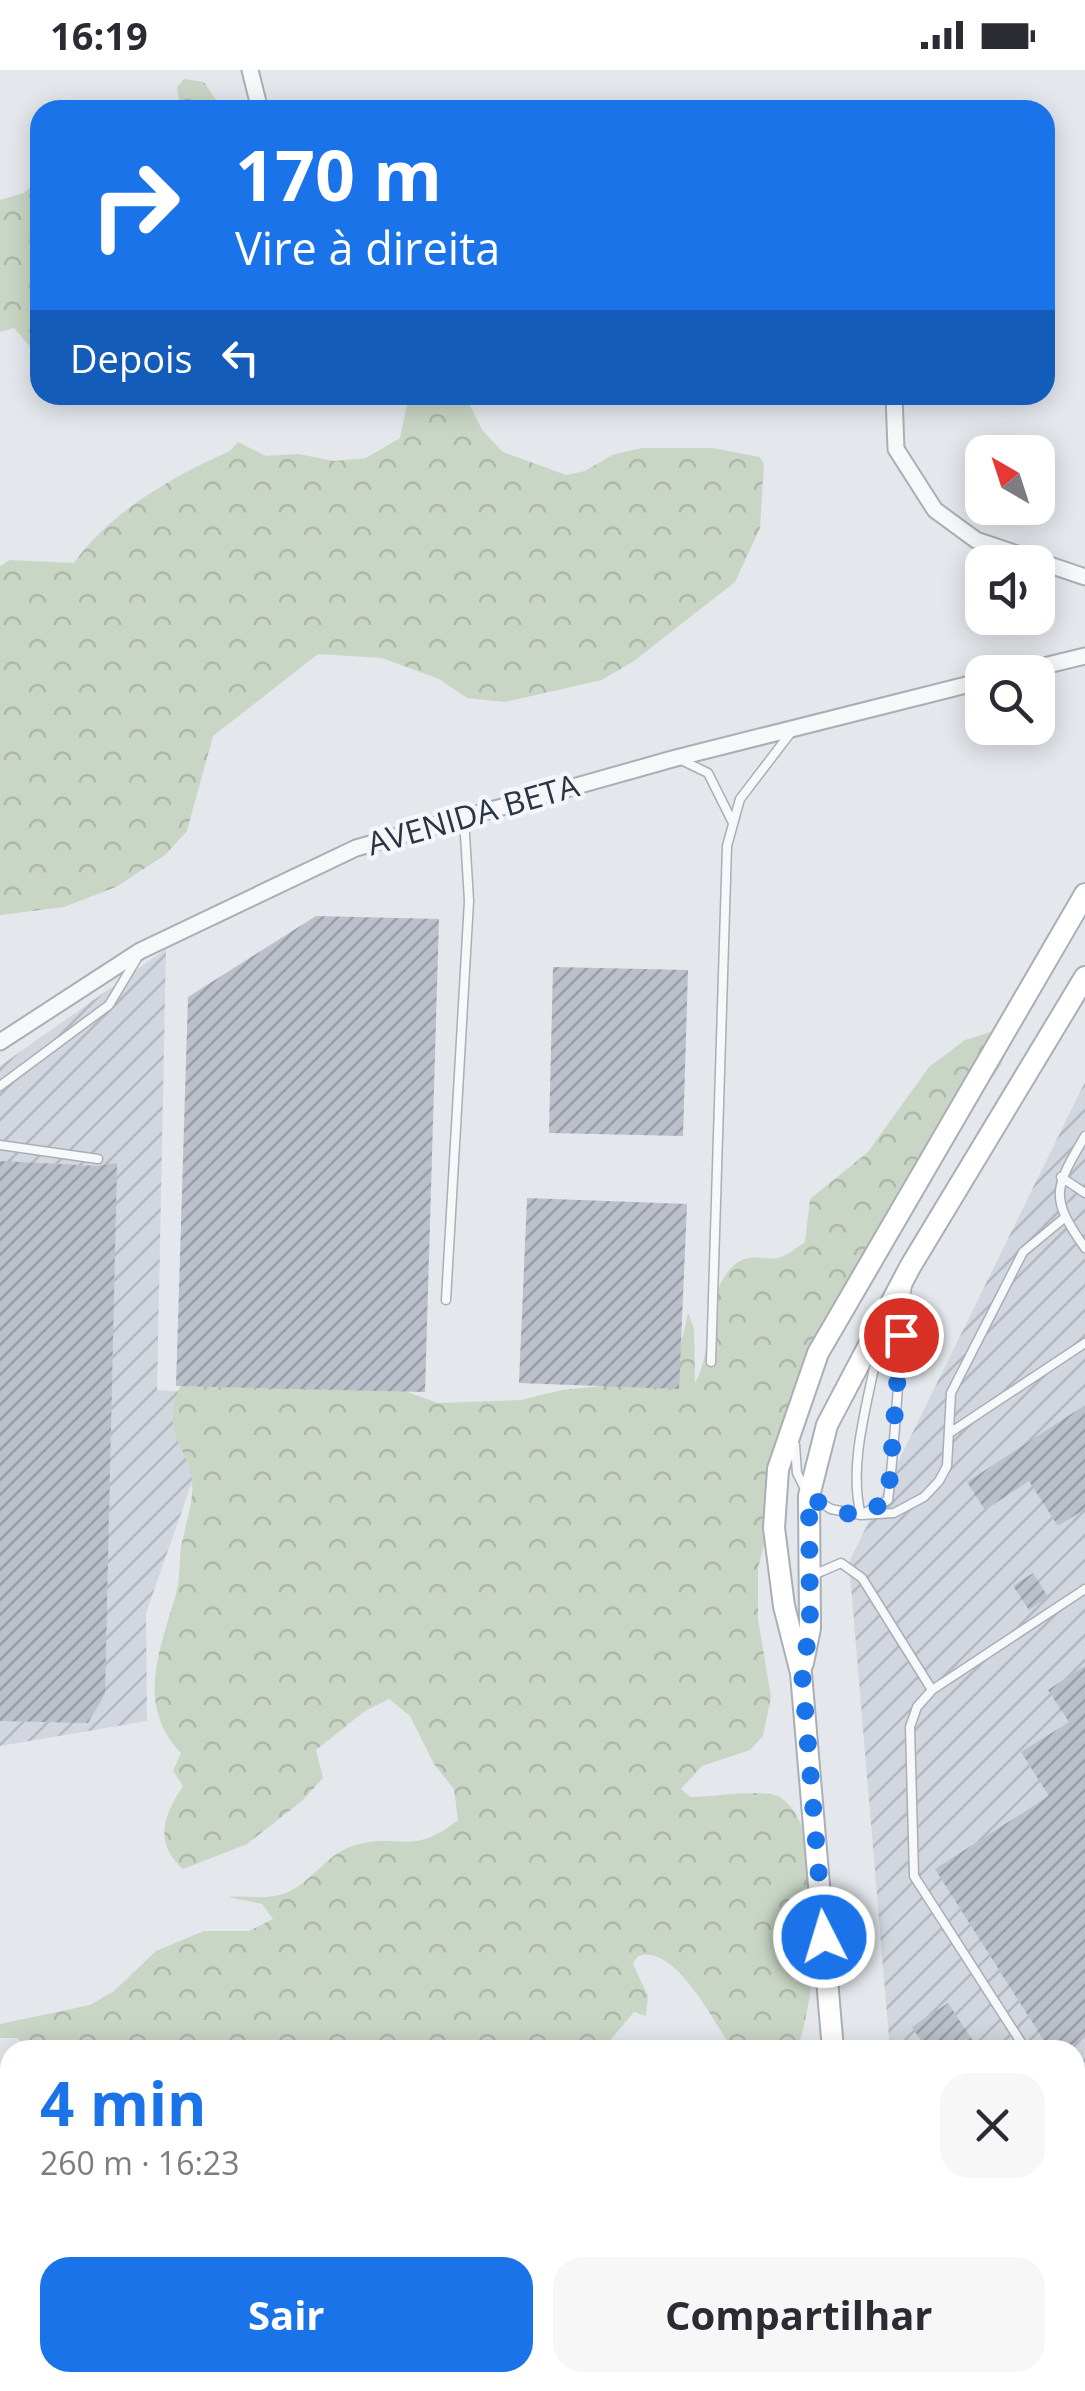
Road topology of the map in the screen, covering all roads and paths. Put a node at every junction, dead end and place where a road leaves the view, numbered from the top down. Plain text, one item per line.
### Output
1 (250, 70) edge
2 (258, 100) edge
3 (894, 405) edge
4 (1085, 577) edge
5 (1085, 656) edge
6 (1055, 663) edge
7 (965, 686) edge
8 (795, 727) junction
9 (676, 758) junction
10 (464, 818) junction
11 (733, 823) junction
12 (1085, 894) edge
13 (140, 951) junction
14 (1085, 977) edge
15 (0, 1042) edge
16 (0, 1086) edge
17 (1085, 1136) edge
18 (0, 1145) edge
19 (1082, 1147) edge
20 (98, 1159) dead end
21 (1061, 1177) junction
22 (1085, 1192) edge
23 (1063, 1219) junction
24 (1085, 1248) edge
25 (910, 1267) junction
26 (446, 1300) dead end
27 (884, 1314) junction
28 (1085, 1343) edge
29 (711, 1362) dead end
30 (804, 1394) junction
31 (951, 1432) junction
32 (809, 1496) junction
33 (861, 1516) junction
34 (807, 1578) junction
35 (1085, 1589) edge
36 (802, 1673) junction
37 (932, 1690) junction
38 (832, 2040) edge
39 (1020, 2040) edge

1 - 2 street
3 - 4 street
5 - 6 street
7 - 8 street, AVENIDA BETA
8 - 9 street, AVENIDA BETA
8 - 11 lane
9 - 10 street, AVENIDA BETA
9 - 11 lane
10 - 13 street, AVENIDA BETA
10 - 26 lane
11 - 29 lane
12 - 30 main road
13 - 15 street, AVENIDA BETA
13 - 16 lane
14 - 25 main road
17 - 19 lane
18 - 20 lane
19 - 21 lane
21 - 22 lane
21 - 23 lane
23 - 24 lane
23 - 31 lane
25 - 27 main road
25 - 33 lane
27 - 32 main road
27 - 33 lane
28 - 31 lane
30 - 32 lane
30 - 36 main road
31 - 33 lane
32 - 33 lane
32 - 34 main road
34 - 36 main road
34 - 37 lane
35 - 37 lane
36 - 38 main road
37 - 39 lane

